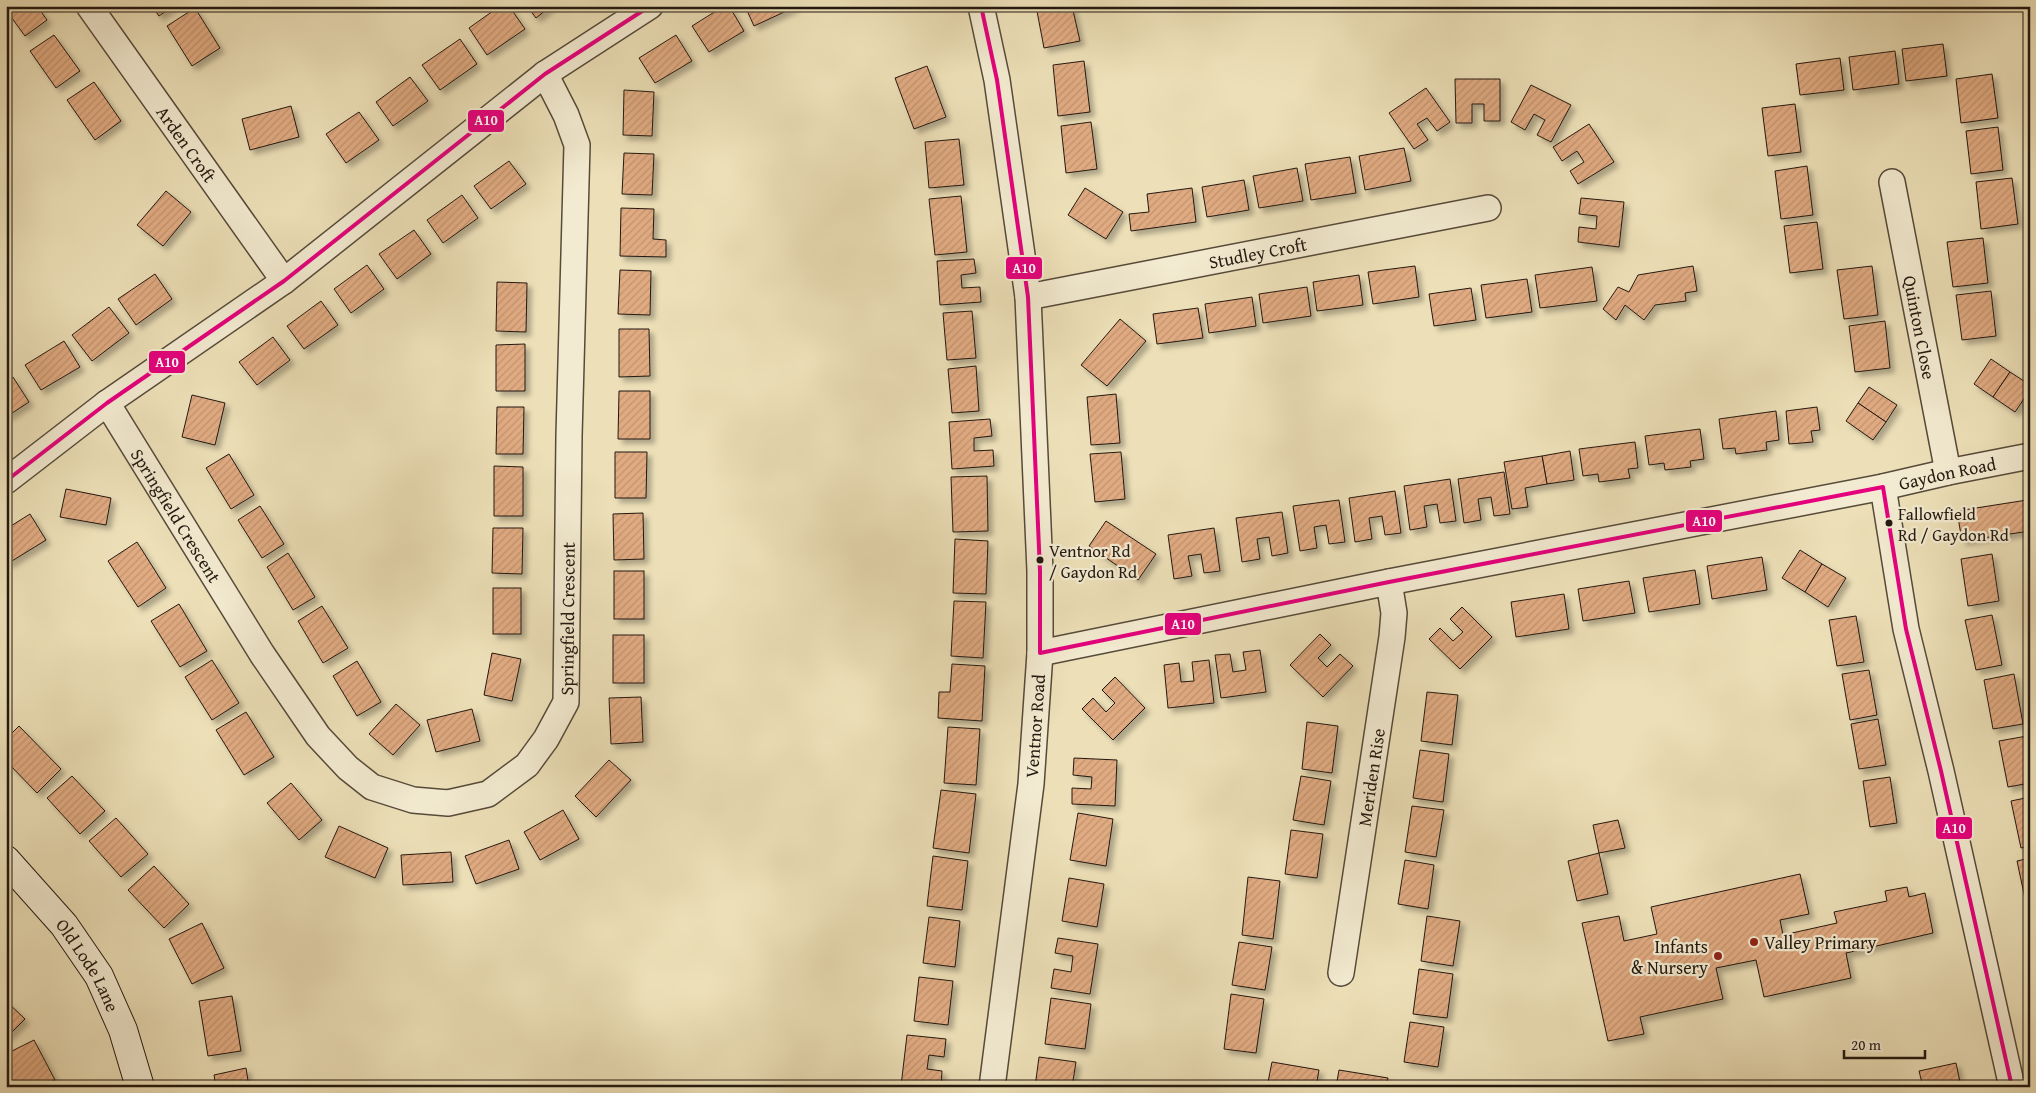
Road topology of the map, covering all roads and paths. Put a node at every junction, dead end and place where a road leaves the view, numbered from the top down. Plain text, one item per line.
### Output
1 (89, 6) edge
2 (650, 6) edge
3 (981, 6) edge
4 (545, 74) junction
5 (1892, 182) dead end
6 (1488, 208) dead end
7 (284, 281) junction
8 (1028, 297) junction
9 (107, 403) junction
10 (2030, 456) edge
11 (1948, 472) junction
12 (6, 481) edge
13 (1883, 487) junction
14 (1389, 582) junction
15 (1040, 653) junction
16 (8, 865) edge
17 (1341, 973) dead end
18 (140, 1087) edge
19 (992, 1087) edge
20 (2012, 1087) edge

1 - 7 street, Arden Croft
2 - 4 street
3 - 8 street, Ventnor Road
4 - 7 street
4 - 9 street, Springfield Crescent
5 - 11 street, Quinton Close
6 - 8 street, Studley Croft
7 - 9 street
8 - 15 street, Ventnor Road
9 - 12 street
10 - 11 street, Gaydon Road
11 - 13 street, Gaydon Road
13 - 14 street, Gaydon Road
13 - 20 street
14 - 15 street, Gaydon Road
14 - 17 street, Meriden Rise
15 - 19 street, Ventnor Road
16 - 18 street, Old Lode Lane

